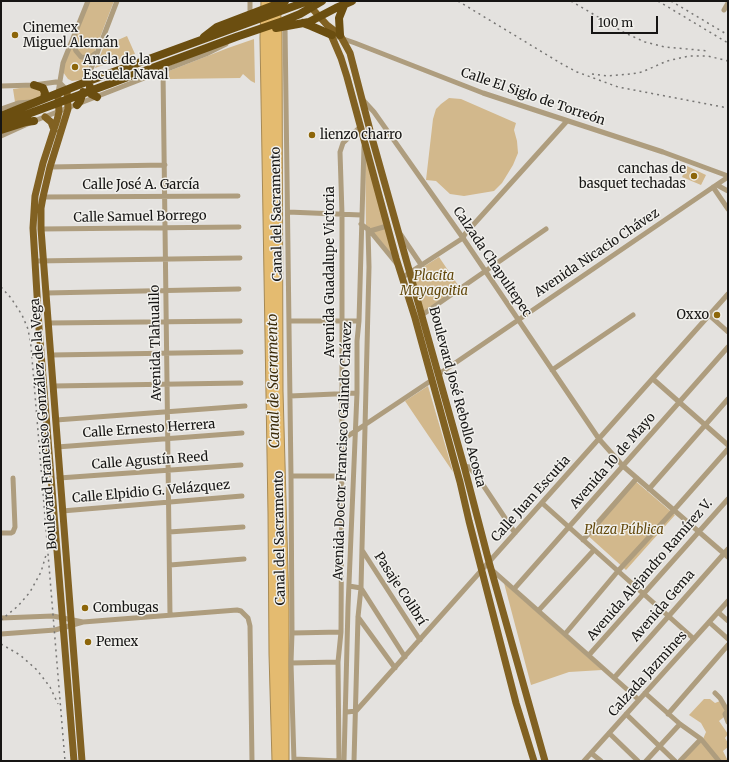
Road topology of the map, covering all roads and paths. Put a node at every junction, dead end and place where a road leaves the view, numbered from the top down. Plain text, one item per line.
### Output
1 (88, 1) edge
2 (117, 1) edge
3 (250, 1) edge
4 (284, 1) edge
5 (322, 1) edge
6 (345, 2) edge
7 (728, 3) edge
8 (311, 7) edge
9 (276, 9) junction
10 (724, 10) dead end
11 (252, 18) junction
12 (302, 23) junction
13 (279, 26) junction
14 (338, 36) junction
15 (236, 37) junction
16 (72, 41) junction
17 (97, 52) junction
18 (164, 71) junction
19 (356, 73) junction
20 (347, 77) junction
21 (96, 78) junction
22 (86, 82) junction
23 (60, 83) junction
24 (34, 85) junction
25 (1, 86) edge
26 (67, 90) junction
27 (58, 93) junction
28 (97, 97) junction
29 (44, 98) junction
30 (363, 100) junction
31 (34, 103) junction
32 (77, 105) junction
33 (1, 108) edge
34 (68, 108) junction
35 (59, 112) junction
36 (1, 116) edge
37 (46, 117) junction
38 (34, 121) junction
39 (567, 121) junction
40 (1, 124) edge
41 (360, 127) junction
42 (1, 130) edge
43 (54, 130) junction
44 (1, 136) edge
45 (364, 141) junction
46 (165, 165) junction
47 (50, 167) junction
48 (728, 176) edge
49 (715, 186) junction
50 (728, 192) edge
51 (165, 196) junction
52 (238, 196) dead end
53 (43, 197) junction
54 (728, 209) edge
55 (288, 212) junction
56 (342, 214) junction
57 (361, 215) junction
58 (361, 224) junction
59 (239, 226) dead end
60 (387, 226) junction
61 (165, 227) junction
62 (41, 229) junction
63 (369, 230) junction
64 (546, 230) dead end
65 (399, 231) junction
66 (463, 238) junction
67 (240, 258) dead end
68 (166, 259) junction
69 (39, 261) junction
70 (399, 266) junction
71 (422, 266) junction
72 (486, 271) junction
73 (411, 273) junction
74 (403, 278) junction
75 (239, 289) dead end
76 (166, 291) junction
77 (46, 294) junction
78 (728, 294) edge
79 (422, 315) junction
80 (633, 315) dead end
81 (709, 315) junction
82 (519, 320) junction
83 (240, 321) dead end
84 (289, 321) junction
85 (341, 321) junction
86 (359, 321) junction
87 (167, 322) junction
88 (49, 323) junction
89 (728, 332) edge
90 (357, 341) junction
91 (422, 342) junction
92 (367, 346) junction
93 (728, 347) edge
94 (241, 352) dead end
95 (167, 353) junction
96 (51, 356) junction
97 (552, 370) junction
98 (439, 374) junction
99 (653, 379) junction
100 (432, 380) junction
101 (241, 383) dead end
102 (167, 384) junction
103 (53, 386) junction
104 (357, 393) junction
105 (341, 394) junction
106 (290, 396) junction
107 (728, 399) edge
108 (679, 403) junction
109 (245, 406) dead end
110 (168, 412) junction
111 (56, 420) junction
112 (365, 425) junction
113 (705, 425) junction
114 (355, 431) junction
115 (242, 433) dead end
116 (168, 438) junction
117 (600, 439) junction
118 (342, 440) junction
119 (728, 445) edge
120 (57, 446) junction
121 (728, 449) edge
122 (241, 466) dead end
123 (464, 466) junction
124 (623, 466) junction
125 (169, 470) junction
126 (291, 476) junction
127 (341, 476) junction
128 (12, 478) dead end
129 (59, 478) junction
130 (637, 478) junction
131 (650, 489) junction
132 (242, 496) dead end
133 (728, 499) edge
134 (169, 502) junction
135 (542, 503) junction
136 (674, 510) junction
137 (62, 511) junction
138 (569, 527) junction
139 (243, 528) dead end
140 (169, 532) junction
141 (698, 532) junction
142 (1, 533) edge
143 (515, 533) junction
144 (583, 540) junction
145 (728, 549) edge
146 (362, 550) junction
147 (594, 550) junction
148 (726, 555) edge
149 (244, 559) dead end
150 (170, 565) junction
151 (490, 566) junction
152 (482, 570) junction
153 (618, 571) junction
154 (349, 586) junction
155 (361, 588) junction
156 (514, 589) junction
157 (644, 594) junction
158 (728, 601) edge
159 (539, 610) junction
160 (718, 612) junction
161 (170, 615) junction
162 (62, 617) junction
163 (358, 617) junction
164 (669, 617) junction
165 (1, 618) edge
166 (728, 621) edge
167 (71, 622) junction
168 (709, 622) junction
169 (63, 628) junction
170 (341, 632) junction
171 (292, 633) junction
172 (1, 634) edge
173 (565, 634) junction
174 (694, 639) junction
175 (728, 639) edge
176 (420, 640) junction
177 (728, 645) edge
178 (723, 650) junction
179 (728, 654) edge
180 (590, 655) junction
181 (404, 657) junction
182 (338, 662) junction
183 (291, 663) junction
184 (395, 668) junction
185 (614, 678) junction
186 (645, 693) junction
187 (715, 693) dead end
188 (514, 697) junction
189 (639, 700) junction
190 (356, 711) junction
191 (727, 711) edge
192 (346, 712) junction
193 (626, 714) junction
194 (668, 714) junction
195 (534, 722) junction
196 (728, 722) edge
197 (680, 724) junction
198 (609, 733) junction
199 (701, 739) junction
200 (660, 747) junction
201 (591, 753) junction
202 (294, 760) edge
203 (682, 760) edge
204 (74, 761) edge
205 (82, 761) edge
206 (252, 761) edge
207 (339, 761) edge
208 (344, 761) edge
209 (354, 761) edge
210 (534, 761) edge
211 (545, 761) edge
212 (584, 761) edge
213 (601, 761) edge
214 (638, 761) edge
215 (646, 761) edge
216 (675, 761) edge
217 (719, 761) edge

1 - 16 street
2 - 17 street
3 - 11 street
4 - 9 highway
5 - 8 highway
6 - 8 highway
6 - 14 highway
7 - 10 street
8 - 9 highway
8 - 12 highway
8 - 13 highway
8 - 14 main road, Boulevard José Rebollo Acosta
9 - 11 highway
9 - 11 highway
11 - 21 highway
12 - 13 highway
12 - 14 highway
13 - 15 highway
13 - 55 street, Canal del Sacramento
14 - 19 main road, Boulevard José Rebollo Acosta
14 - 20 main road, Boulevard José Rebollo Acosta
14 - 39 street, Calle El Siglo de Torreón
15 - 18 street
15 - 40 highway
16 - 17 street
16 - 23 street
17 - 22 street
18 - 28 street
18 - 46 street, Avenida Tlahualilo
19 - 20 main road
19 - 30 main road, Boulevard José Rebollo Acosta
20 - 41 main road, Boulevard José Rebollo Acosta
21 - 22 highway
21 - 28 highway
22 - 26 highway
22 - 32 highway
23 - 24 street
23 - 26 street
23 - 27 street
24 - 25 street
24 - 29 highway
26 - 27 highway
26 - 34 main road, Boulevard Francisco González de la Vega
27 - 29 highway
27 - 35 main road, Boulevard Francisco González de la Vega
28 - 32 street
29 - 31 highway
30 - 65 main road, Boulevard José Rebollo Acosta
30 - 66 street, Calzada Chapultepec
31 - 33 street
31 - 36 highway
32 - 34 street
34 - 35 street
34 - 47 main road, Boulevard Francisco González de la Vega
35 - 37 street
35 - 43 main road, Boulevard Francisco González de la Vega
37 - 38 street
37 - 43 main road
38 - 42 highway
38 - 44 street
39 - 48 street, Calle El Siglo de Torreón
39 - 66 street
41 - 45 main road, Boulevard José Rebollo Acosta
41 - 56 street, Avenida Guadalupe Victoria
43 - 69 main road, Boulevard Francisco González de la Vega
45 - 57 street, Avenida Doctor Francisco Galindo Chávez
45 - 60 main road, Boulevard José Rebollo Acosta
46 - 47 street
46 - 51 street, Avenida Tlahualilo
47 - 53 main road, Boulevard Francisco González de la Vega
48 - 49 street, Avenida Nicacio Chávez
49 - 50 street
49 - 54 street
49 - 82 street, Avenida Nicacio Chávez
51 - 52 street, Calle José A. García
51 - 53 street, Calle José A. García
51 - 61 street, Avenida Tlahualilo
53 - 62 main road, Boulevard Francisco González de la Vega
55 - 56 street
55 - 84 street, Canal del Sacramento
56 - 57 street
56 - 85 street, Avenida Guadalupe Victoria
57 - 58 street, Avenida Doctor Francisco Galindo Chávez
58 - 63 street
58 - 86 street, Avenida Doctor Francisco Galindo Chávez
59 - 61 street, Calle Samuel Borrego
60 - 63 street
60 - 70 main road, Boulevard José Rebollo Acosta
61 - 62 street, Calle Samuel Borrego
61 - 68 street, Avenida Tlahualilo
62 - 69 main road, Boulevard Francisco González de la Vega
63 - 70 street
63 - 92 street, Avenida Doctor Francisco Galindo Chávez
64 - 72 street
65 - 71 street
65 - 73 main road, Boulevard José Rebollo Acosta
66 - 71 street
66 - 72 street, Calzada Chapultepec
67 - 68 street
68 - 69 street
68 - 76 street, Avenida Tlahualilo
69 - 77 main road, Boulevard Francisco González de la Vega
69 - 162 main road, Boulevard Francisco González de la Vega
70 - 74 main road, Boulevard José Rebollo Acosta
71 - 73 street
72 - 79 street
72 - 82 street, Calzada Chapultepec
73 - 74 street
73 - 79 main road, Boulevard José Rebollo Acosta
74 - 91 main road, Boulevard José Rebollo Acosta
75 - 76 street
76 - 77 street
76 - 87 street, Avenida Tlahualilo
77 - 88 main road, Boulevard Francisco González de la Vega
78 - 81 street, Calle Juan Escutia
79 - 98 main road, Boulevard José Rebollo Acosta
80 - 97 street
81 - 89 street
81 - 99 street, Calle Juan Escutia
82 - 97 street, Calzada Chapultepec
82 - 98 street, Avenida Nicacio Chávez
83 - 87 street
84 - 85 street
84 - 106 street, Canal del Sacramento
85 - 86 street
85 - 105 street, Avenida Guadalupe Victoria
86 - 90 street, Avenida Doctor Francisco Galindo Chávez
87 - 88 street
87 - 95 street, Avenida Tlahualilo
88 - 96 main road, Boulevard Francisco González de la Vega
90 - 92 street
90 - 104 street, Avenida Doctor Francisco Galindo Chávez
91 - 98 main road
91 - 100 main road, Boulevard José Rebollo Acosta
92 - 112 street, Avenida Doctor Francisco Galindo Chávez
93 - 108 street, Avenida 10 de Mayo
94 - 95 street
95 - 96 street
95 - 102 street, Avenida Tlahualilo
96 - 103 main road, Boulevard Francisco González de la Vega
97 - 117 street, Calzada Chapultepec
98 - 123 main road, Boulevard José Rebollo Acosta
99 - 108 street
99 - 117 street, Calle Juan Escutia
100 - 112 street
100 - 152 main road, Boulevard José Rebollo Acosta
101 - 102 street
102 - 103 street
102 - 110 street, Avenida Tlahualilo
103 - 111 main road, Boulevard Francisco González de la Vega
104 - 105 street
104 - 114 street, Avenida Doctor Francisco Galindo Chávez
105 - 106 street
105 - 118 street, Avenida Guadalupe Victoria
106 - 126 street, Canal del Sacramento
107 - 113 street
108 - 113 street
108 - 124 street, Avenida 10 de Mayo
109 - 110 street
110 - 111 street
110 - 116 street, Avenida Tlahualilo
111 - 120 main road, Boulevard Francisco González de la Vega
112 - 114 street
112 - 146 street, Avenida Doctor Francisco Galindo Chávez
113 - 119 street
113 - 131 street
114 - 118 street
114 - 154 street, Avenida Doctor Francisco Galindo Chávez
115 - 116 street, Calle Ernesto Herrera
116 - 120 street, Calle Ernesto Herrera
116 - 125 street, Avenida Tlahualilo
117 - 124 street, Calzada Chapultepec
117 - 135 street, Calle Juan Escutia
118 - 127 street, Avenida Guadalupe Victoria
120 - 129 main road, Boulevard Francisco González de la Vega
121 - 136 street
122 - 125 street, Calle Agustín Reed
123 - 143 street
123 - 151 main road, Boulevard José Rebollo Acosta
124 - 130 street, Calzada Chapultepec
124 - 138 street, Avenida 10 de Mayo
125 - 129 street, Calle Agustín Reed
125 - 134 street, Avenida Tlahualilo
126 - 127 street
126 - 171 street, Canal del Sacramento
127 - 170 street, Avenida Guadalupe Victoria
128 - 142 street
129 - 137 main road, Boulevard Francisco González de la Vega
130 - 131 street, Calzada Chapultepec
130 - 144 street
131 - 136 street, Calzada Chapultepec
132 - 134 street, Calle Elpidio G. Velázquez
133 - 141 street, Avenida Alejandro Ramírez V.
134 - 137 street, Calle Elpidio G. Velázquez
134 - 140 street, Avenida Tlahualilo
135 - 138 street
135 - 143 street, Calle Juan Escutia
136 - 141 street, Calzada Chapultepec
136 - 153 street
137 - 167 main road, Boulevard Francisco González de la Vega
138 - 144 street
138 - 156 street, Avenida 10 de Mayo
139 - 140 street
140 - 150 street, Avenida Tlahualilo
141 - 148 street, Calzada Chapultepec
141 - 157 street, Avenida Alejandro Ramírez V.
143 - 151 street, Calle Juan Escutia
144 - 147 street
145 - 148 street, Avenida Gema
146 - 155 street, Avenida Doctor Francisco Galindo Chávez
146 - 176 street, Pasaje Colibrí
147 - 153 street
147 - 159 street
148 - 164 street, Avenida Gema
149 - 150 street
150 - 161 street, Avenida Tlahualilo
151 - 152 street, Calle Juan Escutia
151 - 156 street
151 - 195 main road, Boulevard José Rebollo Acosta
152 - 176 street, Calle Juan Escutia
152 - 188 main road, Boulevard José Rebollo Acosta
153 - 157 street
153 - 173 street
154 - 155 street
154 - 192 street, Avenida Doctor Francisco Galindo Chávez
155 - 163 street, Avenida Doctor Francisco Galindo Chávez
155 - 181 street
156 - 159 street
157 - 164 street
157 - 180 street, Avenida Alejandro Ramírez V.
158 - 160 street, Calzada Jazmines
159 - 173 street
160 - 166 street
160 - 168 street, Calzada Jazmines
161 - 167 street
161 - 206 street
162 - 165 street
162 - 167 street
162 - 169 main road, Boulevard Francisco González de la Vega
163 - 184 street
163 - 190 street, Avenida Doctor Francisco Galindo Chávez
164 - 174 street
164 - 185 street, Avenida Gema
167 - 169 street
167 - 205 main road, Boulevard Francisco González de la Vega
168 - 174 street, Calzada Jazmines
168 - 175 street
169 - 172 street
169 - 204 main road, Boulevard Francisco González de la Vega
170 - 171 street
170 - 182 street, Avenida Guadalupe Victoria
171 - 183 street, Canal del Sacramento
173 - 180 street
174 - 186 street, Calzada Jazmines
176 - 181 street, Calle Juan Escutia
177 - 178 street
178 - 179 street
178 - 194 street
180 - 185 street
181 - 184 street, Calle Juan Escutia
182 - 183 street
182 - 207 street, Avenida Guadalupe Victoria
183 - 202 street, Canal del Sacramento
184 - 190 street, Calle Juan Escutia
185 - 189 street
186 - 189 street, Calzada Jazmines
186 - 194 street
187 - 191 street
188 - 195 main road
188 - 210 main road, Boulevard José Rebollo Acosta
189 - 193 street, Calzada Jazmines
190 - 192 street
190 - 209 street, Avenida Doctor Francisco Galindo Chávez
191 - 196 street
192 - 208 street, Avenida Doctor Francisco Galindo Chávez
193 - 198 street, Calzada Jazmines
193 - 200 street
194 - 197 street
195 - 211 main road, Boulevard José Rebollo Acosta
197 - 199 street
197 - 200 street
198 - 201 street, Calzada Jazmines
198 - 214 street
199 - 203 street
199 - 217 street
200 - 215 street
200 - 216 street
201 - 212 street, Calzada Jazmines
201 - 213 street
202 - 207 street

